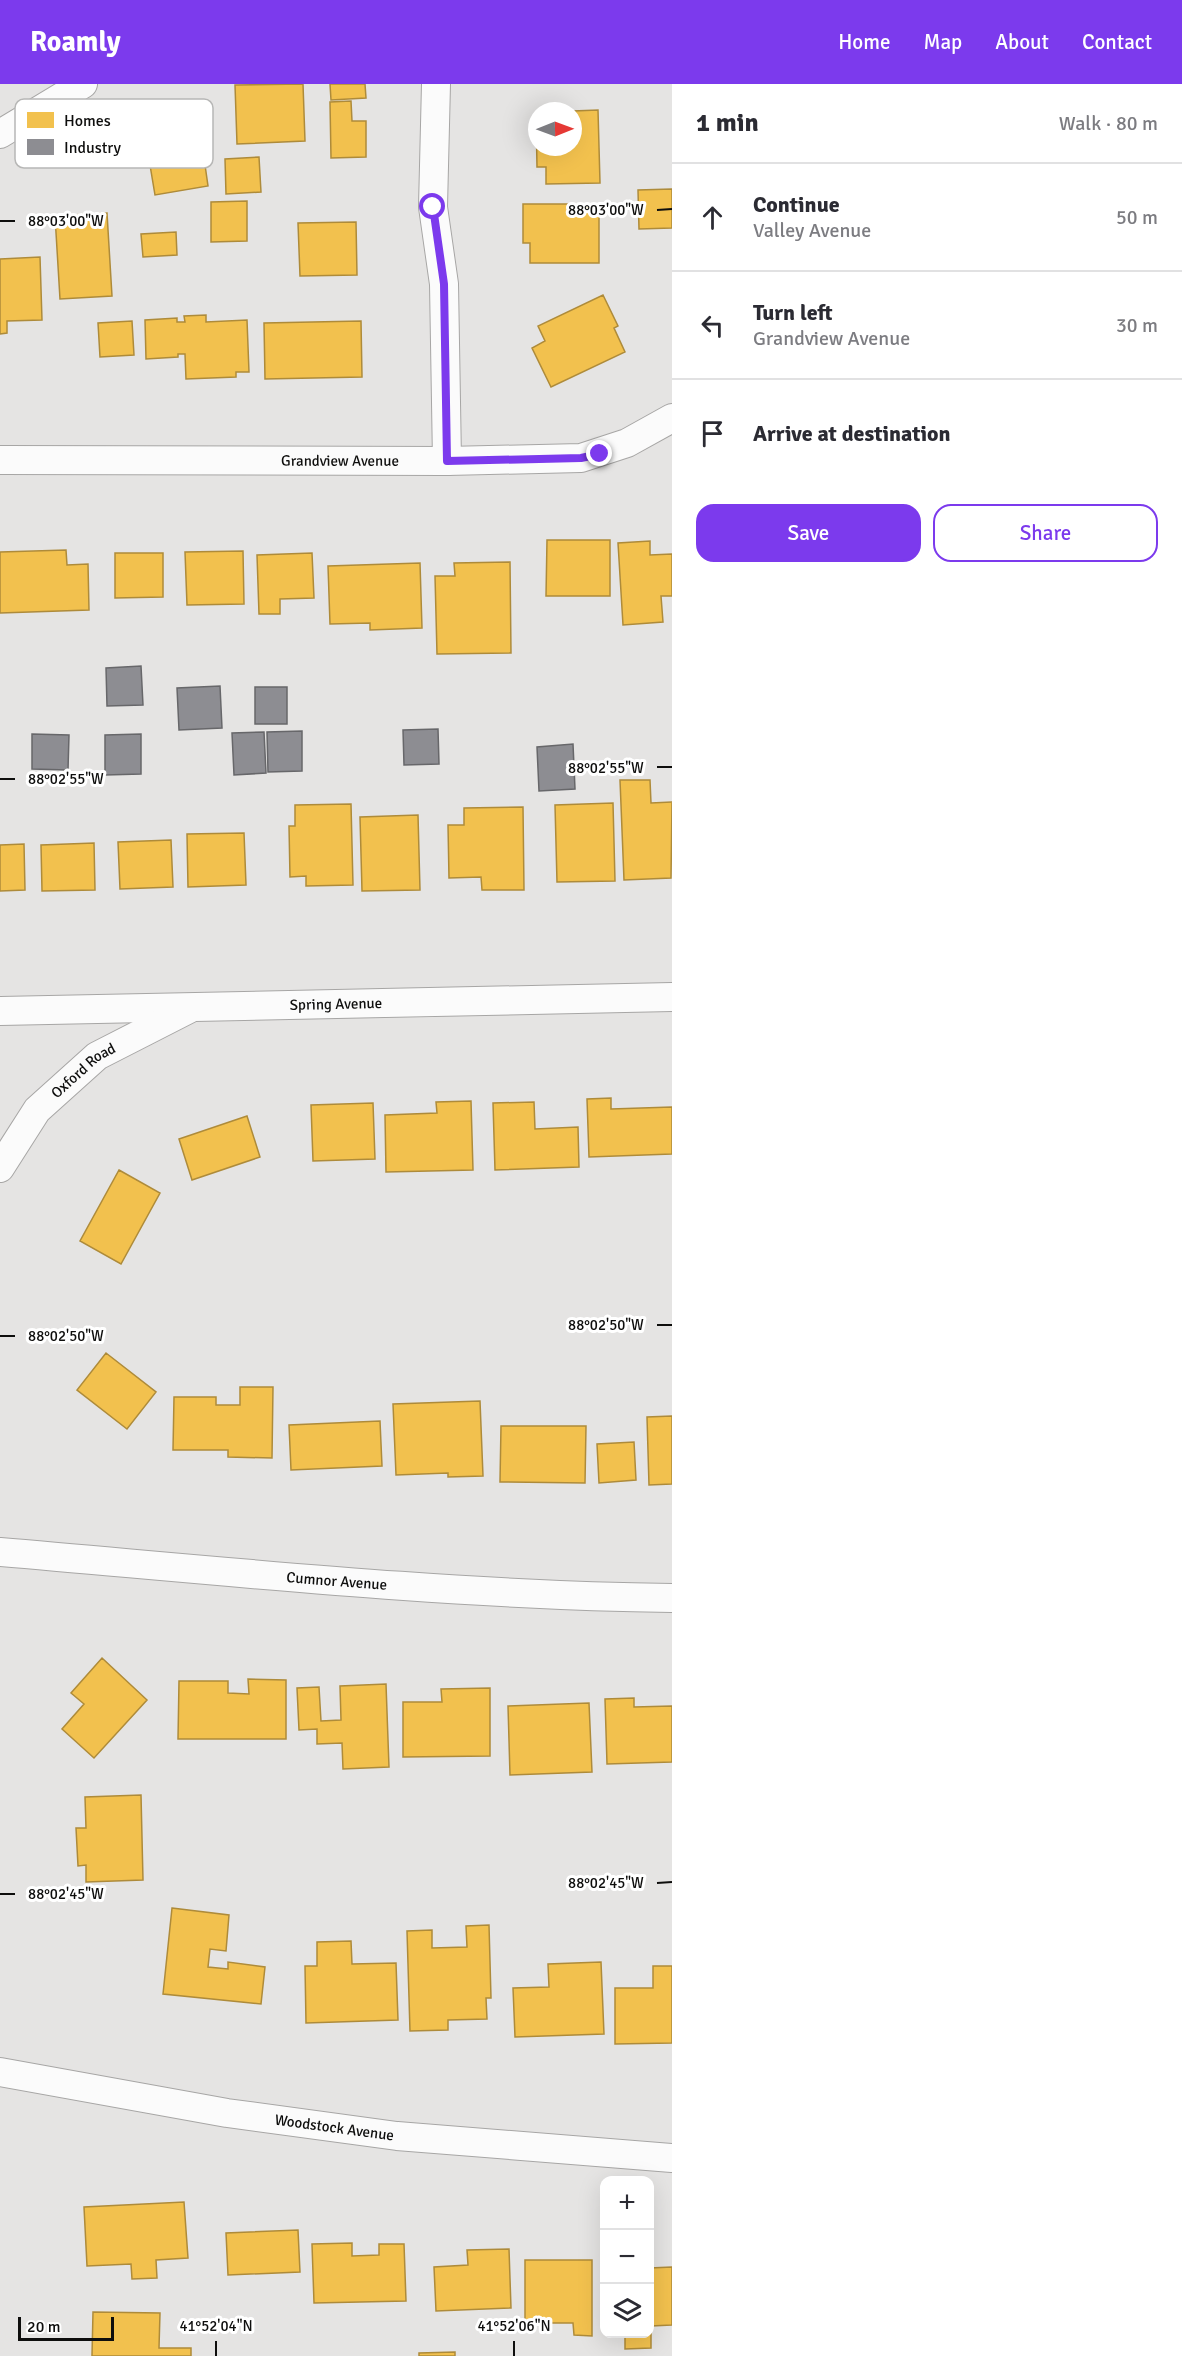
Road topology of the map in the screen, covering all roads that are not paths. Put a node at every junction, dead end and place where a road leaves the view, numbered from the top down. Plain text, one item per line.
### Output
1 (83, 84) edge
2 (436, 84) edge
3 (58, 99) edge
4 (15, 125) edge
5 (0, 134) edge
6 (672, 418) edge
7 (0, 460) edge
8 (447, 461) junction
9 (672, 997) edge
10 (196, 1005) junction
11 (0, 1011) edge
12 (0, 1168) edge
13 (0, 1552) edge
14 (672, 1598) edge
15 (0, 2072) edge
16 (672, 2158) edge

1 - 3 street
2 - 8 street
4 - 5 street
6 - 8 street, Grandview Avenue
7 - 8 street, Grandview Avenue
9 - 10 street, Spring Avenue
10 - 11 street, Spring Avenue
10 - 12 street, Oxford Road
13 - 14 street, Cumnor Avenue
15 - 16 street, Woodstock Avenue

